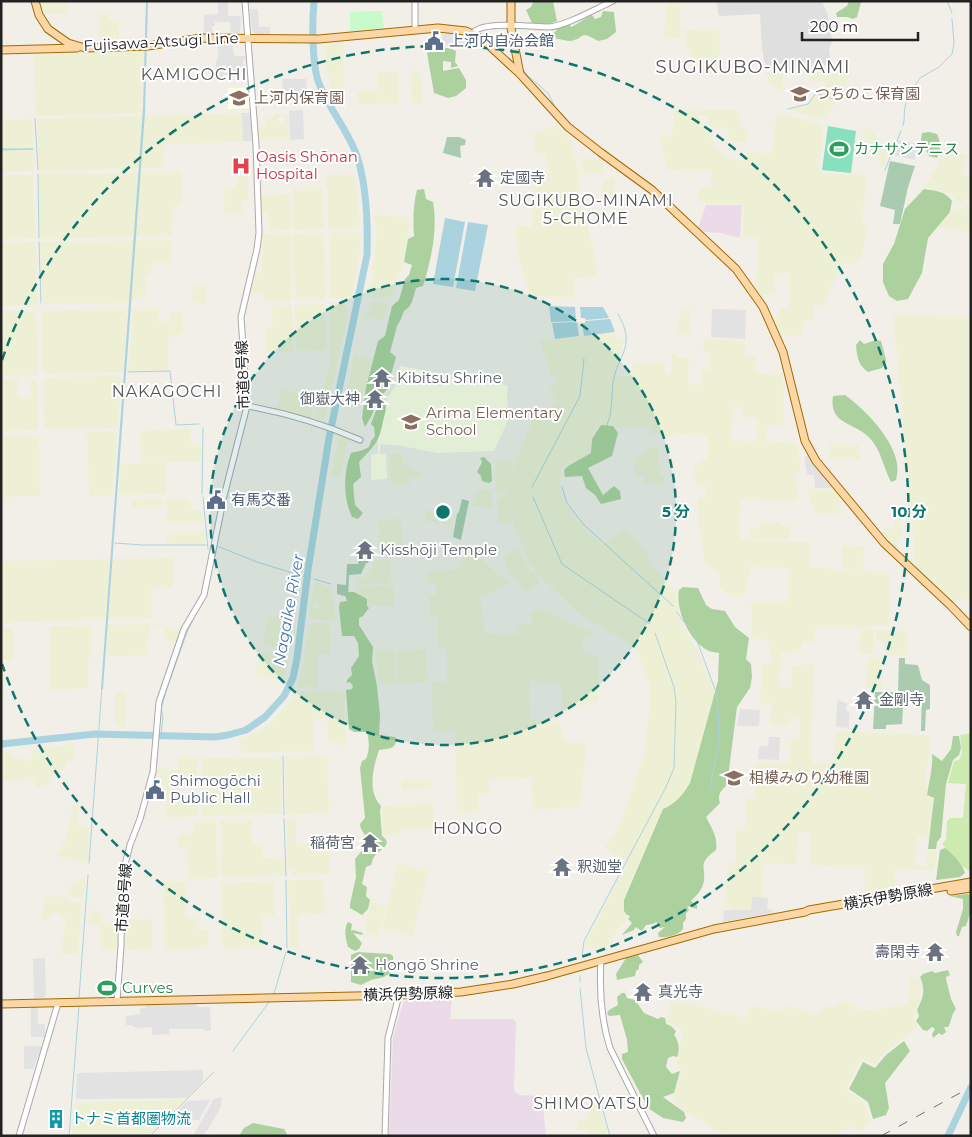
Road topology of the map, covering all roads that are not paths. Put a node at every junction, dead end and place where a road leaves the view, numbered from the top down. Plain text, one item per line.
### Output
1 (35, 1) edge
2 (245, 1) edge
3 (416, 1) edge
4 (511, 1) edge
5 (613, 1) edge
6 (511, 25) junction
7 (48, 29) junction
8 (415, 29) junction
9 (472, 34) junction
10 (58, 37) junction
11 (248, 38) junction
12 (84, 48) junction
13 (46, 49) junction
14 (56, 49) junction
15 (1, 50) edge
16 (520, 74) junction
17 (247, 406) junction
18 (360, 440) dead end
19 (971, 627) edge
20 (971, 882) edge
21 (971, 888) edge
22 (805, 912) junction
23 (601, 961) junction
24 (399, 995) junction
25 (117, 1001) junction
26 (58, 1003) junction
27 (1, 1004) edge
28 (19, 1136) edge
29 (385, 1136) edge
30 (654, 1136) edge

1 - 7 main road, Fujisawa-Atsugi Line
2 - 11 street, 市道8号線
3 - 8 street
4 - 6 main road
5 - 6 street
6 - 9 street
6 - 16 main road
7 - 10 main road, Fujisawa-Atsugi Line
7 - 13 main road
8 - 9 main road
8 - 11 main road, Fujisawa-Atsugi Line
9 - 16 main road
10 - 12 main road, Fujisawa-Atsugi Line
10 - 14 main road
11 - 12 main road, Fujisawa-Atsugi Line
11 - 17 street, 市道8号線
12 - 14 main road
13 - 14 main road
13 - 15 main road
16 - 19 main road
17 - 18 street
17 - 25 street, 市道8号線
20 - 22 main road, 横浜伊勢原線
21 - 22 main road, 横浜伊勢原線
22 - 23 main road, 横浜伊勢原線
23 - 24 main road, 横浜伊勢原線
23 - 30 street
24 - 25 main road, 横浜伊勢原線
24 - 29 street
25 - 26 main road, 横浜伊勢原線
26 - 27 main road, 横浜伊勢原線
26 - 28 street

